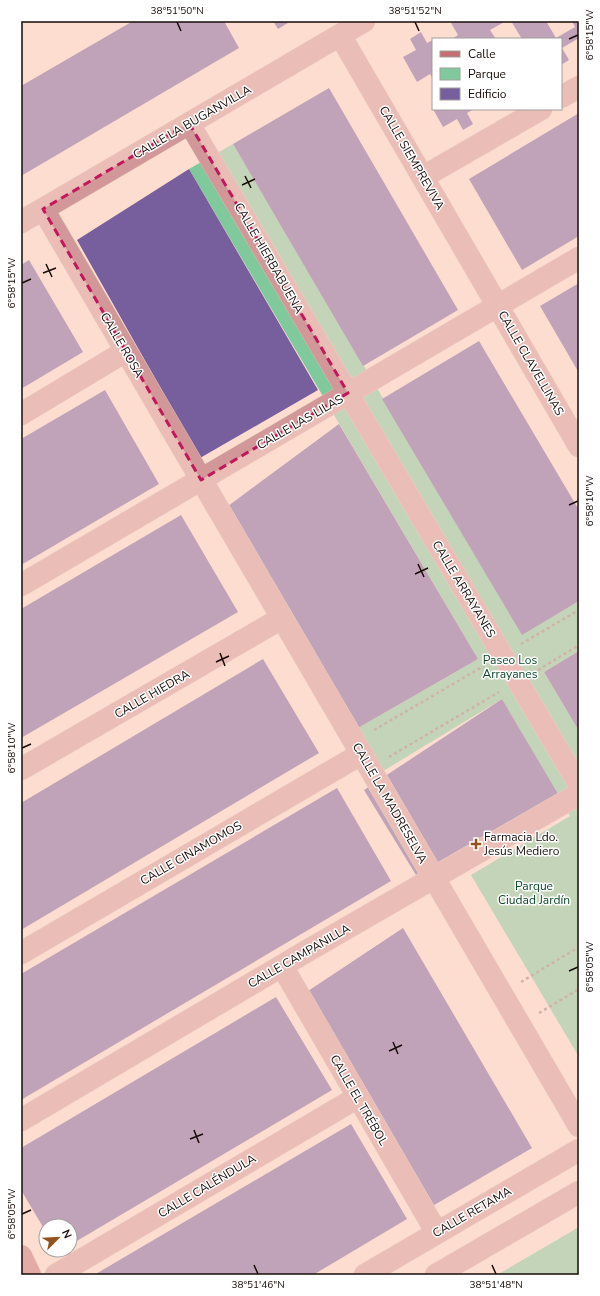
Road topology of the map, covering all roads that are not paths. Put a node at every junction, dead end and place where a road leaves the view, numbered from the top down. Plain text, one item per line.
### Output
1 (364, 21) edge
2 (340, 35) junction
3 (579, 87) edge
4 (562, 96) edge
5 (539, 110) edge
6 (189, 123) junction
7 (423, 177) junction
8 (43, 210) junction
9 (21, 222) edge
10 (579, 258) edge
11 (483, 281) joint
12 (498, 306) junction
13 (126, 352) junction
14 (348, 394) junction
15 (21, 414) edge
16 (578, 443) edge
17 (201, 480) junction
18 (21, 585) edge
19 (282, 618) junction
20 (362, 755) junction
21 (21, 769) edge
22 (579, 785) edge
23 (579, 794) edge
24 (434, 877) junction
25 (21, 953) edge
26 (282, 966) junction
27 (358, 1097) junction
28 (21, 1120) edge
29 (579, 1126) edge
30 (579, 1150) edge
31 (579, 1192) edge
32 (437, 1233) junction
33 (21, 1256) edge
34 (21, 1274) edge
35 (24, 1275) edge
36 (30, 1275) edge
37 (56, 1275) edge
38 (365, 1275) edge
39 (436, 1275) edge

1 - 2 street, CALLE LA BUGANVILLA
2 - 6 street, CALLE LA BUGANVILLA
2 - 7 street, CALLE SIEMPREVIVA
3 - 4 street
5 - 7 street
6 - 8 street, CALLE LA BUGANVILLA
6 - 14 street, CALLE HIERBABUENA
7 - 11 street, CALLE SIEMPREVIVA
8 - 9 street, CALLE LA BUGANVILLA
8 - 13 street, CALLE ROSA
10 - 12 street, CALLE LAS LILAS
11 - 12 street, CALLE CLAVELLINAS
12 - 14 street, CALLE LAS LILAS
12 - 16 street, CALLE CLAVELLINAS
13 - 15 street
13 - 17 street, CALLE ROSA
14 - 17 street, CALLE LAS LILAS
14 - 22 street, CALLE ARRAYANES
17 - 18 street, CALLE LAS LILAS
17 - 19 street, CALLE LA MADRESELVA
19 - 20 street, CALLE LA MADRESELVA
19 - 21 street, CALLE HIEDRA
20 - 24 street, CALLE LA MADRESELVA
20 - 25 street, CALLE CINAMOMOS
23 - 24 street, CALLE CAMPANILLA
24 - 26 street, CALLE CAMPANILLA
24 - 29 street, CALLE LA MADRESELVA
26 - 27 street, CALLE EL TRÉBOL
26 - 28 street, CALLE CAMPANILLA
27 - 32 street, CALLE EL TRÉBOL
27 - 37 street, CALLE CALÉNDULA
30 - 32 street, CALLE RETAMA
31 - 39 street
32 - 38 street, CALLE RETAMA
33 - 36 main road
34 - 35 main road

